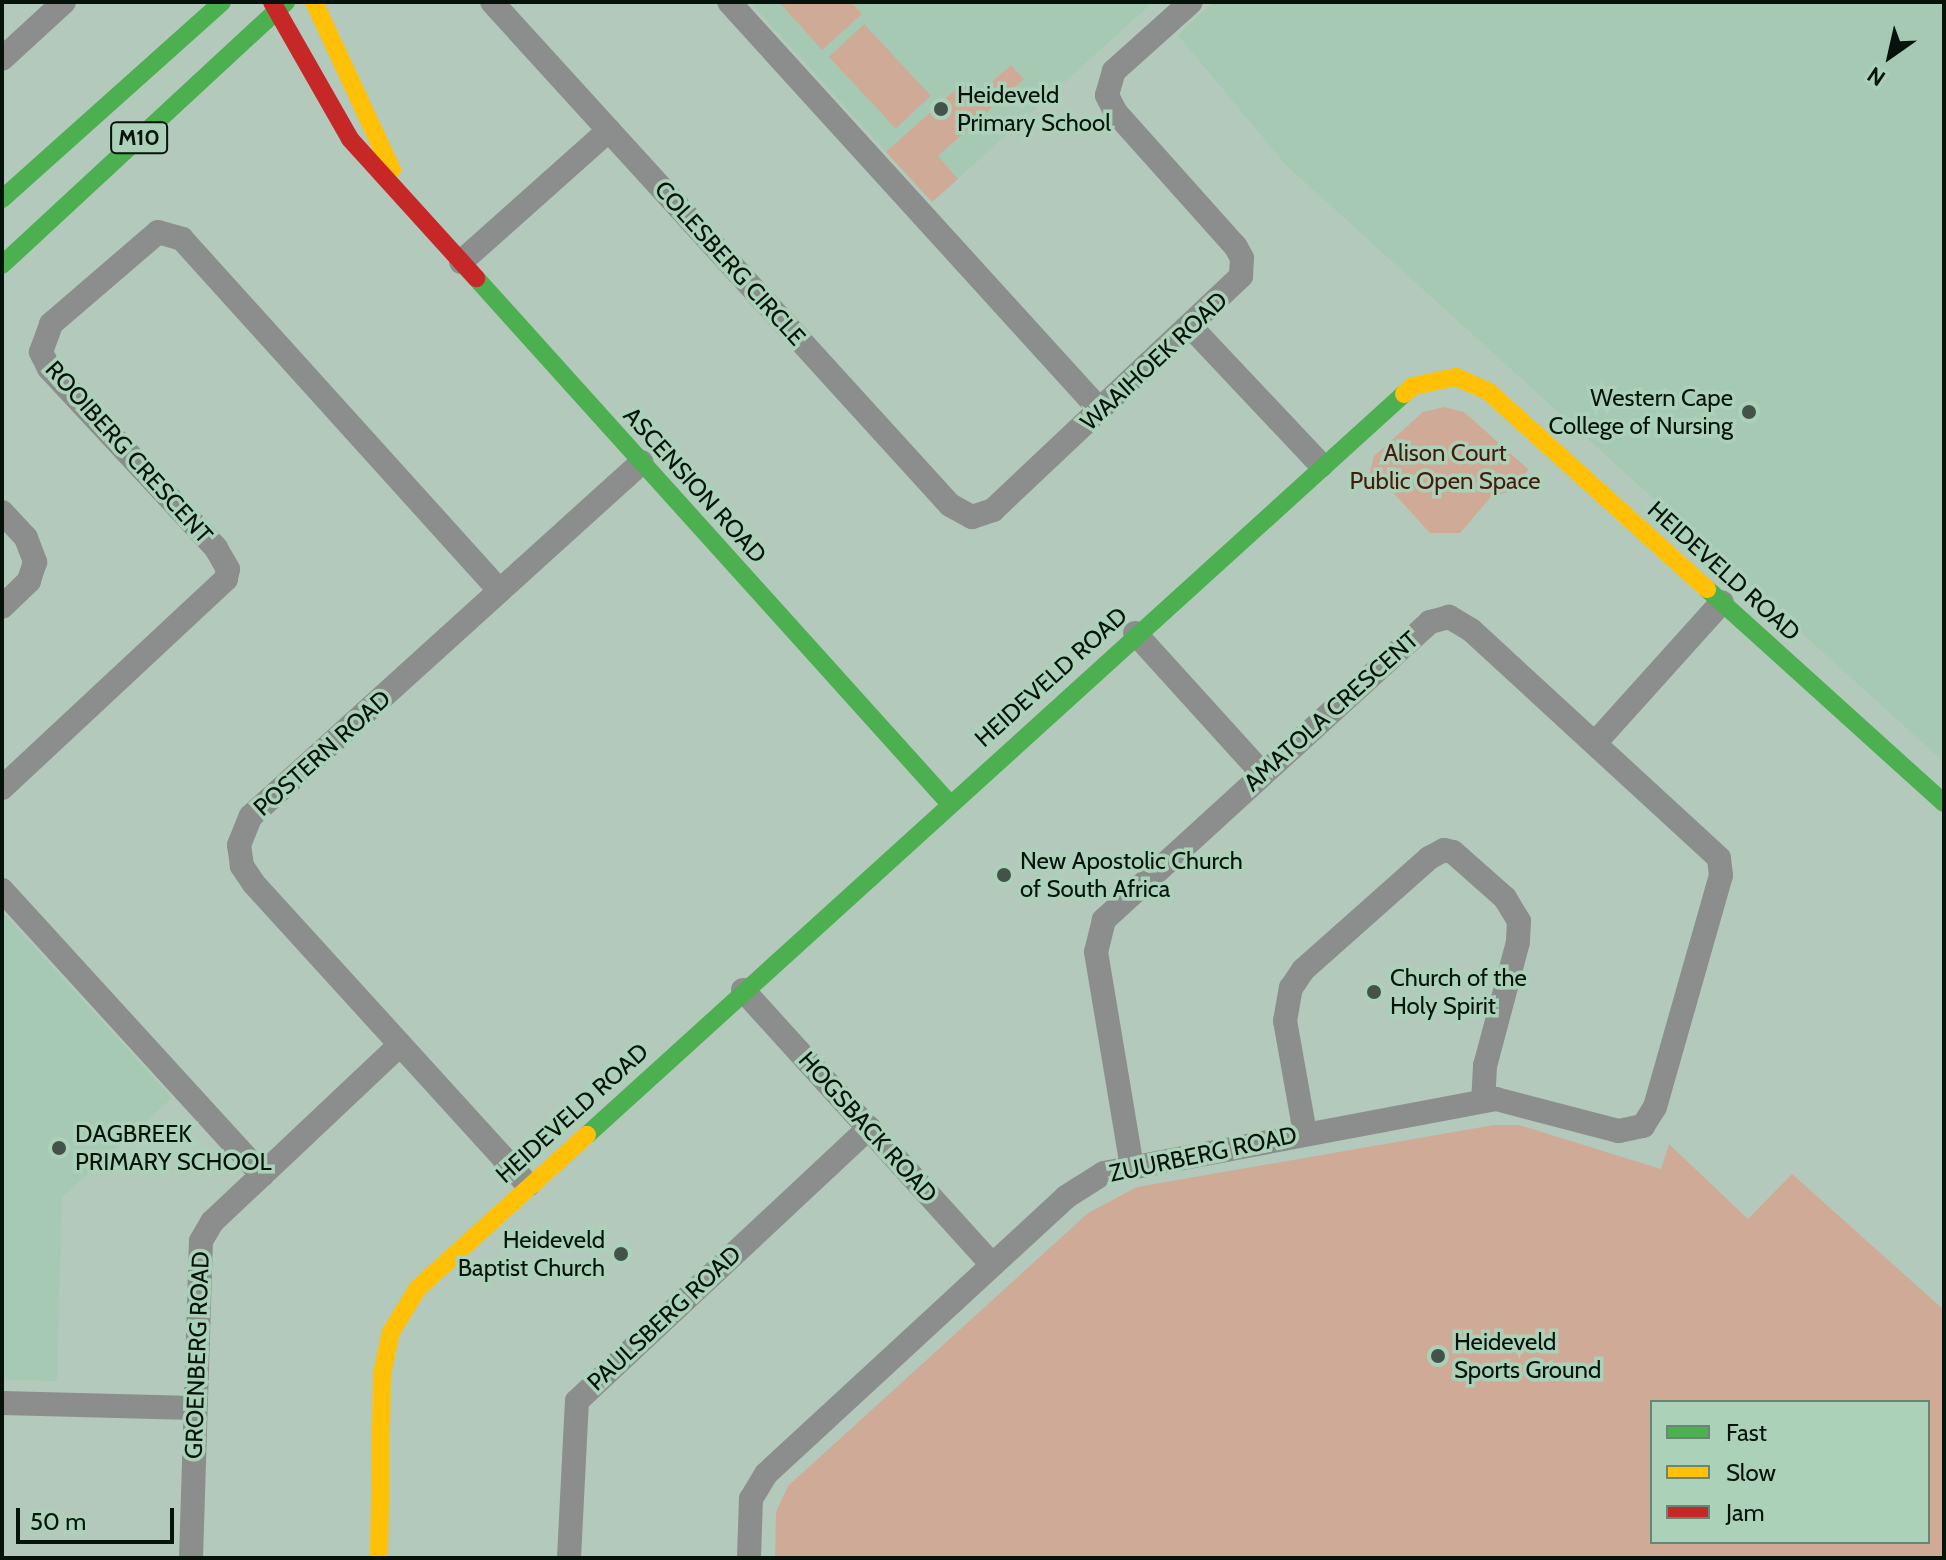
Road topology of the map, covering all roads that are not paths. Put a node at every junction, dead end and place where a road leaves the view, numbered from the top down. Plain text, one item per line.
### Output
1 (64, 2) edge
2 (222, 2) edge
3 (314, 2) edge
4 (492, 2) edge
5 (729, 2) edge
6 (1191, 2) edge
7 (278, 5) edge
8 (2, 59) edge
9 (609, 130) junction
10 (2, 199) edge
11 (405, 200) junction
12 (461, 262) junction
13 (2, 265) edge
14 (1191, 327) junction
15 (1100, 410) junction
16 (642, 462) junction
17 (1321, 465) junction
18 (2, 512) edge
19 (972, 517) joint
20 (500, 591) junction
21 (1722, 602) junction
22 (2, 607) edge
23 (1135, 633) junction
24 (1596, 742) junction
25 (1262, 773) junction
26 (2, 788) edge
27 (949, 803) junction
28 (1944, 803) edge
29 (2, 890) edge
30 (743, 990) junction
31 (400, 1045) junction
32 (1483, 1100) junction
33 (1643, 1126) joint
34 (869, 1128) junction
35 (1305, 1133) junction
36 (1132, 1166) junction
37 (262, 1175) junction
38 (528, 1185) junction
39 (992, 1265) junction
40 (2, 1403) edge
41 (194, 1408) junction
42 (191, 1558) edge
43 (379, 1558) edge
44 (569, 1558) edge
45 (749, 1558) edge

1 - 8 street
2 - 10 street, M10
3 - 11 street, ASCENSION ROAD
4 - 9 street, COLESBERG CIRCLE
5 - 15 street
6 - 14 street, WAAIHOEK ROAD
7 - 11 street, ASCENSION ROAD
7 - 13 street, M10
9 - 12 street
9 - 19 street, COLESBERG CIRCLE
11 - 12 street, ASCENSION ROAD
12 - 16 street, ASCENSION ROAD
14 - 15 street, WAAIHOEK ROAD
14 - 17 street
15 - 19 street, WAAIHOEK ROAD
16 - 20 street, POSTERN ROAD
16 - 27 street, ASCENSION ROAD
17 - 21 street, HEIDEVELD ROAD
17 - 23 street, HEIDEVELD ROAD
18 - 22 street
20 - 26 street, ROOIBERG CRESCENT
20 - 31 street, POSTERN ROAD
21 - 24 street
21 - 28 street, HEIDEVELD ROAD
23 - 25 street
23 - 27 street, HEIDEVELD ROAD
24 - 25 street, AMATOLA CRESCENT
24 - 33 street, AMATOLA CRESCENT
25 - 36 street, AMATOLA CRESCENT
27 - 30 street, HEIDEVELD ROAD
29 - 37 street
30 - 34 street, HOGSBACK ROAD
30 - 38 street, HEIDEVELD ROAD
31 - 37 street, GROENBERG ROAD
31 - 38 street, POSTERN ROAD
32 - 33 street, ZUURBERG ROAD
32 - 35 street, ZUURBERG ROAD
32 - 35 street
34 - 39 street, HOGSBACK ROAD
34 - 44 street, PAULSBERG ROAD
35 - 36 street, ZUURBERG ROAD
36 - 39 street, ZUURBERG ROAD
37 - 41 street, GROENBERG ROAD
38 - 43 street, HEIDEVELD ROAD
39 - 45 street, ZUURBERG ROAD
40 - 41 street
41 - 42 street, GROENBERG ROAD

